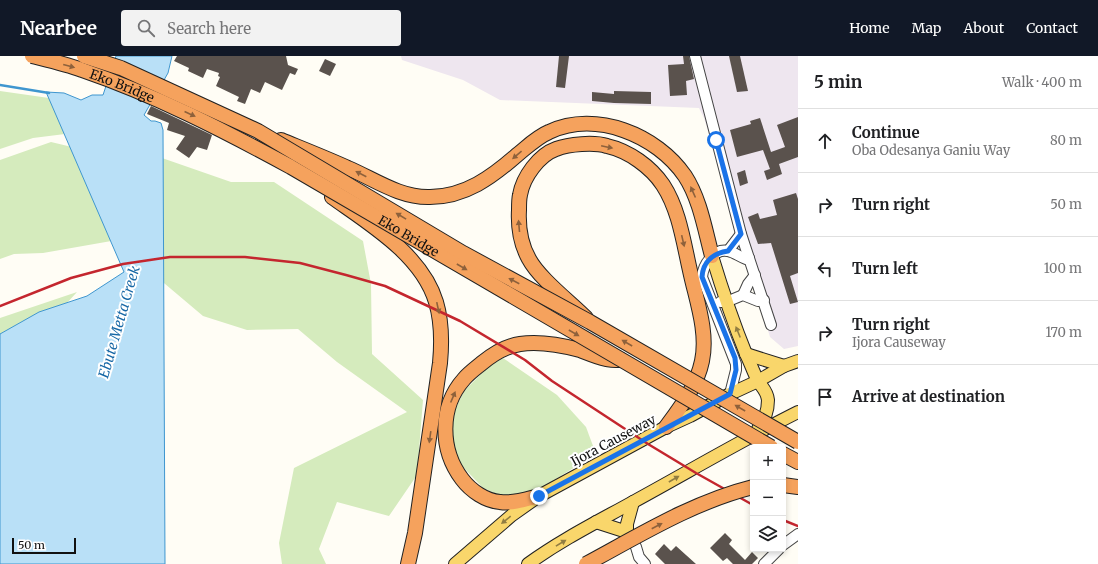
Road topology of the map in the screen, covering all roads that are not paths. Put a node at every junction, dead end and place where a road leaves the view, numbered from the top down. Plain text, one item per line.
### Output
1 (32, 56) edge
2 (84, 56) edge
3 (696, 56) edge
4 (258, 131) junction
5 (292, 167) junction
6 (741, 234) junction
7 (728, 251) junction
8 (712, 256) junction
9 (749, 258) junction
10 (755, 276) junction
11 (743, 295) junction
12 (764, 300) junction
13 (712, 301) junction
14 (726, 302) junction
15 (590, 322) junction
16 (771, 325) dead end
17 (746, 354) junction
18 (621, 360) junction
19 (798, 361) edge
20 (784, 366) junction
21 (758, 381) junction
22 (730, 394) junction
23 (798, 412) edge
24 (666, 427) junction
25 (755, 433) junction
26 (798, 442) edge
27 (767, 444) edge
28 (786, 456) edge
29 (798, 462) edge
30 (786, 485) edge
31 (798, 487) edge
32 (750, 488) edge
33 (539, 496) junction
34 (633, 502) junction
35 (596, 522) junction
36 (627, 532) junction
37 (798, 534) edge
38 (786, 543) edge
39 (776, 552) edge
40 (640, 562) edge
41 (408, 564) edge
42 (455, 564) edge
43 (528, 564) edge
44 (586, 564) edge
45 (764, 564) edge

1 -> 5 highway, Eko Bridge, bridge
2 - 4 highway, Eko Bridge, bridge
3 - 6 street
8 -> 4 highway, bridge
15 -> 4 highway, Eko Bridge, bridge
5 -> 18 highway, Eko Bridge, bridge
5 -> 41 highway, bridge
6 - 7 street
6 - 9 street
7 - 8 street
7 - 9 street
8 - 13 street
8 - 14 main road
9 - 10 street
10 - 11 street
10 - 12 street
11 - 12 street
11 - 14 street
12 - 16 street
13 - 14 street
13 - 22 street
17 -> 14 main road
15 -> 24 highway, bridge
26 -> 15 highway, Eko Bridge, bridge
17 - 20 main road
17 - 21 main road
18 - 27 highway, Eko Bridge, bridge
33 -> 18 highway
19 - 20 main road, Ijora Causeway
20 - 21 main road, Ijora Causeway
21 - 22 main road, Ijora Causeway
21 - 25 main road
22 - 24 main road, Ijora Causeway
23 - 25 main road
24 - 33 main road, Ijora Causeway
34 -> 25 main road
28 - 29 highway
30 - 31 highway
44 -> 32 highway, bridge
33 -> 42 main road, Ijora Causeway
34 - 35 main road
34 - 36 main road
35 - 36 main road
43 -> 35 main road
36 - 40 street
37 - 38 street
39 - 45 street

